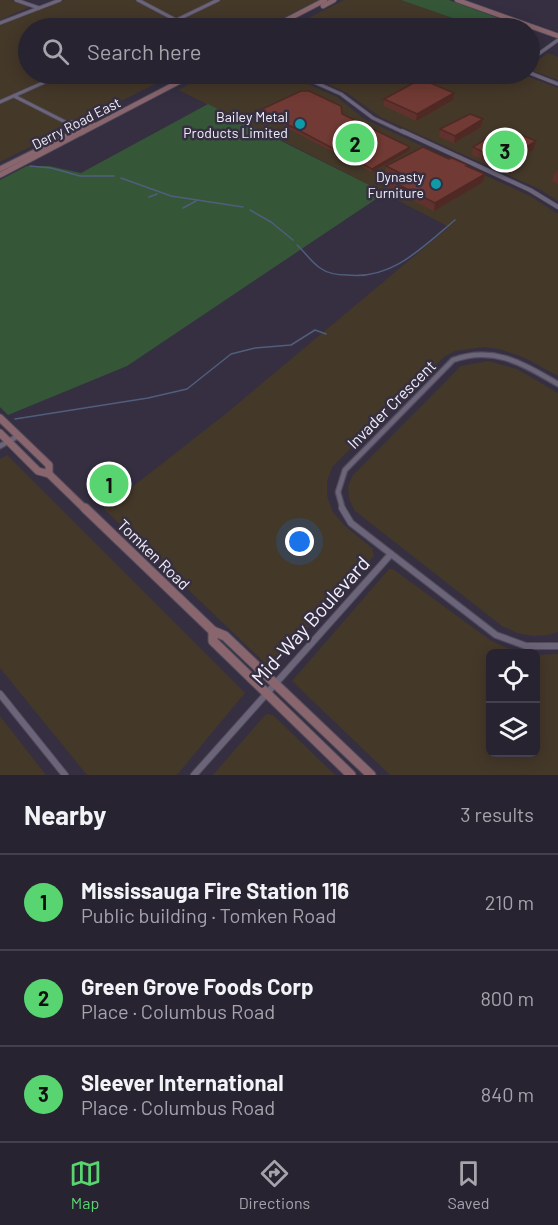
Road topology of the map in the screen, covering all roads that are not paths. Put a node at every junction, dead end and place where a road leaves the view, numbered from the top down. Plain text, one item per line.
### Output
1 (16, 0) edge
2 (60, 0) edge
3 (138, 0) edge
4 (219, 0) edge
5 (325, 0) edge
6 (334, 0) edge
7 (457, 0) edge
8 (469, 0) edge
9 (39, 8) junction
10 (173, 18) edge
11 (181, 18) edge
12 (290, 18) edge
13 (300, 18) edge
14 (508, 18) edge
15 (514, 18) edge
16 (0, 23) edge
17 (540, 29) edge
18 (540, 30) edge
19 (558, 36) edge
20 (540, 51) edge
21 (540, 77) edge
22 (41, 84) edge
23 (166, 84) edge
24 (174, 84) edge
25 (320, 84) edge
26 (558, 84) edge
27 (14, 96) junction
28 (0, 102) edge
29 (99, 120) junction
30 (68, 123) junction
31 (82, 131) junction
32 (0, 169) edge
33 (0, 175) edge
34 (558, 207) edge
35 (558, 384) edge
36 (0, 418) edge
37 (0, 433) edge
38 (18, 436) junction
39 (8, 441) junction
40 (0, 446) edge
41 (49, 474) junction
42 (391, 554) junction
43 (213, 631) junction
44 (558, 646) edge
45 (276, 684) junction
46 (0, 694) edge
47 (267, 694) junction
48 (65, 775) edge
49 (194, 775) edge
50 (351, 775) edge
51 (371, 775) edge

1 - 9 street
2 - 9 street
3 - 10 street
4 - 11 street
5 - 12 main road
6 - 13 main road
7 - 14 main road
8 - 15 main road
9 - 16 street
17 - 19 main road
18 - 19 main road
19 - 20 street
21 - 26 street
22 - 27 street
23 - 29 main road, Derry Road East
24 - 31 main road, Derry Road East
25 - 34 street
27 - 28 street
27 - 30 street
29 - 30 main road
29 - 31 main road, Derry Road East
30 - 31 street
31 - 32 main road, Derry Road East
31 - 33 main road, Derry Road East
35 - 42 street, Invader Crescent
36 - 38 main road, Tomken Road
37 - 39 main road, Tomken Road
38 - 39 street
38 - 41 main road, Tomken Road
39 - 40 street
39 - 41 main road, Tomken Road
41 - 43 main road, Tomken Road
42 - 44 street, Mid-Way Boulevard
42 - 45 street, Mid-Way Boulevard
43 - 45 main road, Tomken Road
43 - 47 main road, Tomken Road
45 - 47 street, Mid-Way Boulevard
45 - 51 main road, Tomken Road
46 - 48 street
47 - 49 street, Mid-Way Boulevard
47 - 50 main road, Tomken Road

